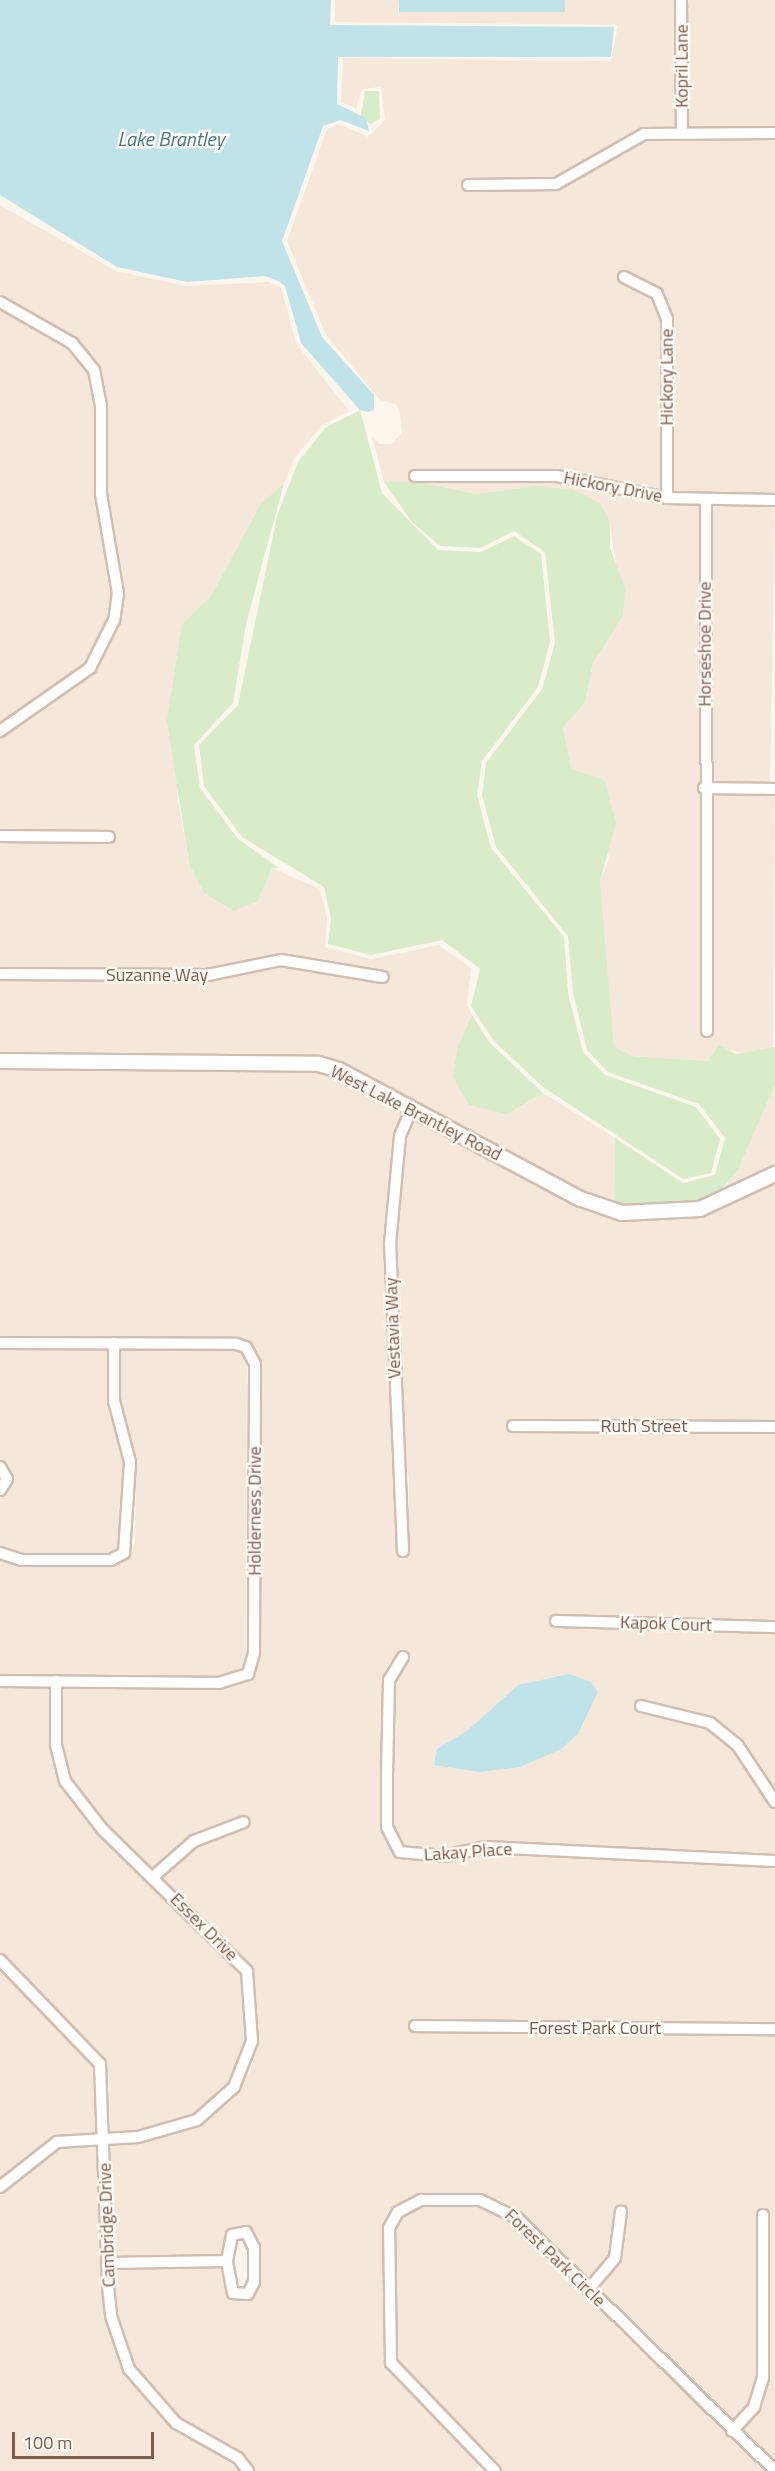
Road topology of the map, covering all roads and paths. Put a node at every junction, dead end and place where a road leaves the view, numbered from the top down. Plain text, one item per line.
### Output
1 (681, 0) edge
2 (682, 132) junction
3 (775, 133) edge
4 (468, 185) dead end
5 (624, 278) dead end
6 (0, 302) edge
7 (415, 476) dead end
8 (667, 498) junction
9 (706, 499) junction
10 (775, 500) edge
11 (0, 731) edge
12 (704, 788) junction
13 (775, 789) edge
14 (0, 836) edge
15 (109, 837) dead end
16 (0, 975) edge
17 (382, 977) dead end
18 (707, 1031) dead end
19 (0, 1061) edge
20 (412, 1108) junction
21 (775, 1174) edge
22 (114, 1343) junction
23 (0, 1344) edge
24 (513, 1426) dead end
25 (775, 1427) edge
26 (0, 1467) edge
27 (0, 1490) edge
28 (403, 1551) dead end
29 (0, 1553) edge
30 (556, 1621) dead end
31 (775, 1627) edge
32 (403, 1657) dead end
33 (0, 1681) edge
34 (56, 1681) junction
35 (641, 1706) dead end
36 (775, 1802) edge
37 (244, 1822) dead end
38 (775, 1861) edge
39 (154, 1876) junction
40 (0, 1960) edge
41 (415, 2026) dead end
42 (775, 2029) edge
43 (105, 2137) junction
44 (0, 2187) edge
45 (621, 2211) dead end
46 (763, 2215) dead end
47 (227, 2261) junction
48 (108, 2263) junction
49 (588, 2290) junction
50 (732, 2431) junction
51 (488, 2469) edge
52 (248, 2471) edge
53 (775, 2471) edge

1 - 2 street, Kopril Lane
2 - 3 street
2 - 4 street
5 - 8 street, Hickory Lane
6 - 11 street
7 - 8 street, Hickory Drive
8 - 9 street, Hickory Drive
9 - 10 street, Hickory Drive
9 - 12 street, Horseshoe Drive
12 - 13 street
12 - 18 street, Horseshoe Drive
14 - 15 street
16 - 17 street, Suzanne Way
19 - 20 street, West Lake Brantley Road
20 - 21 street, West Lake Brantley Road
20 - 28 street, Vestavia Way
22 - 23 street, Holderness Drive
22 - 29 street
22 - 34 street, Holderness Drive
24 - 25 street, Ruth Street
26 - 27 street
30 - 31 street, Kapok Court
32 - 38 street, Lakay Place
33 - 34 street, Holderness Drive
34 - 39 street, Essex Drive
35 - 36 street
37 - 39 street
39 - 43 street, Essex Drive
40 - 43 street, Cambridge Drive
41 - 42 street, Forest Park Court
43 - 44 street, Essex Drive
43 - 48 street, Cambridge Drive
45 - 49 street
46 - 50 street
47 - 47 street
47 - 48 street
48 - 52 street, Cambridge Drive
49 - 50 street, Forest Park Circle
49 - 51 street, Forest Park Circle
50 - 53 street, Forest Park Circle

